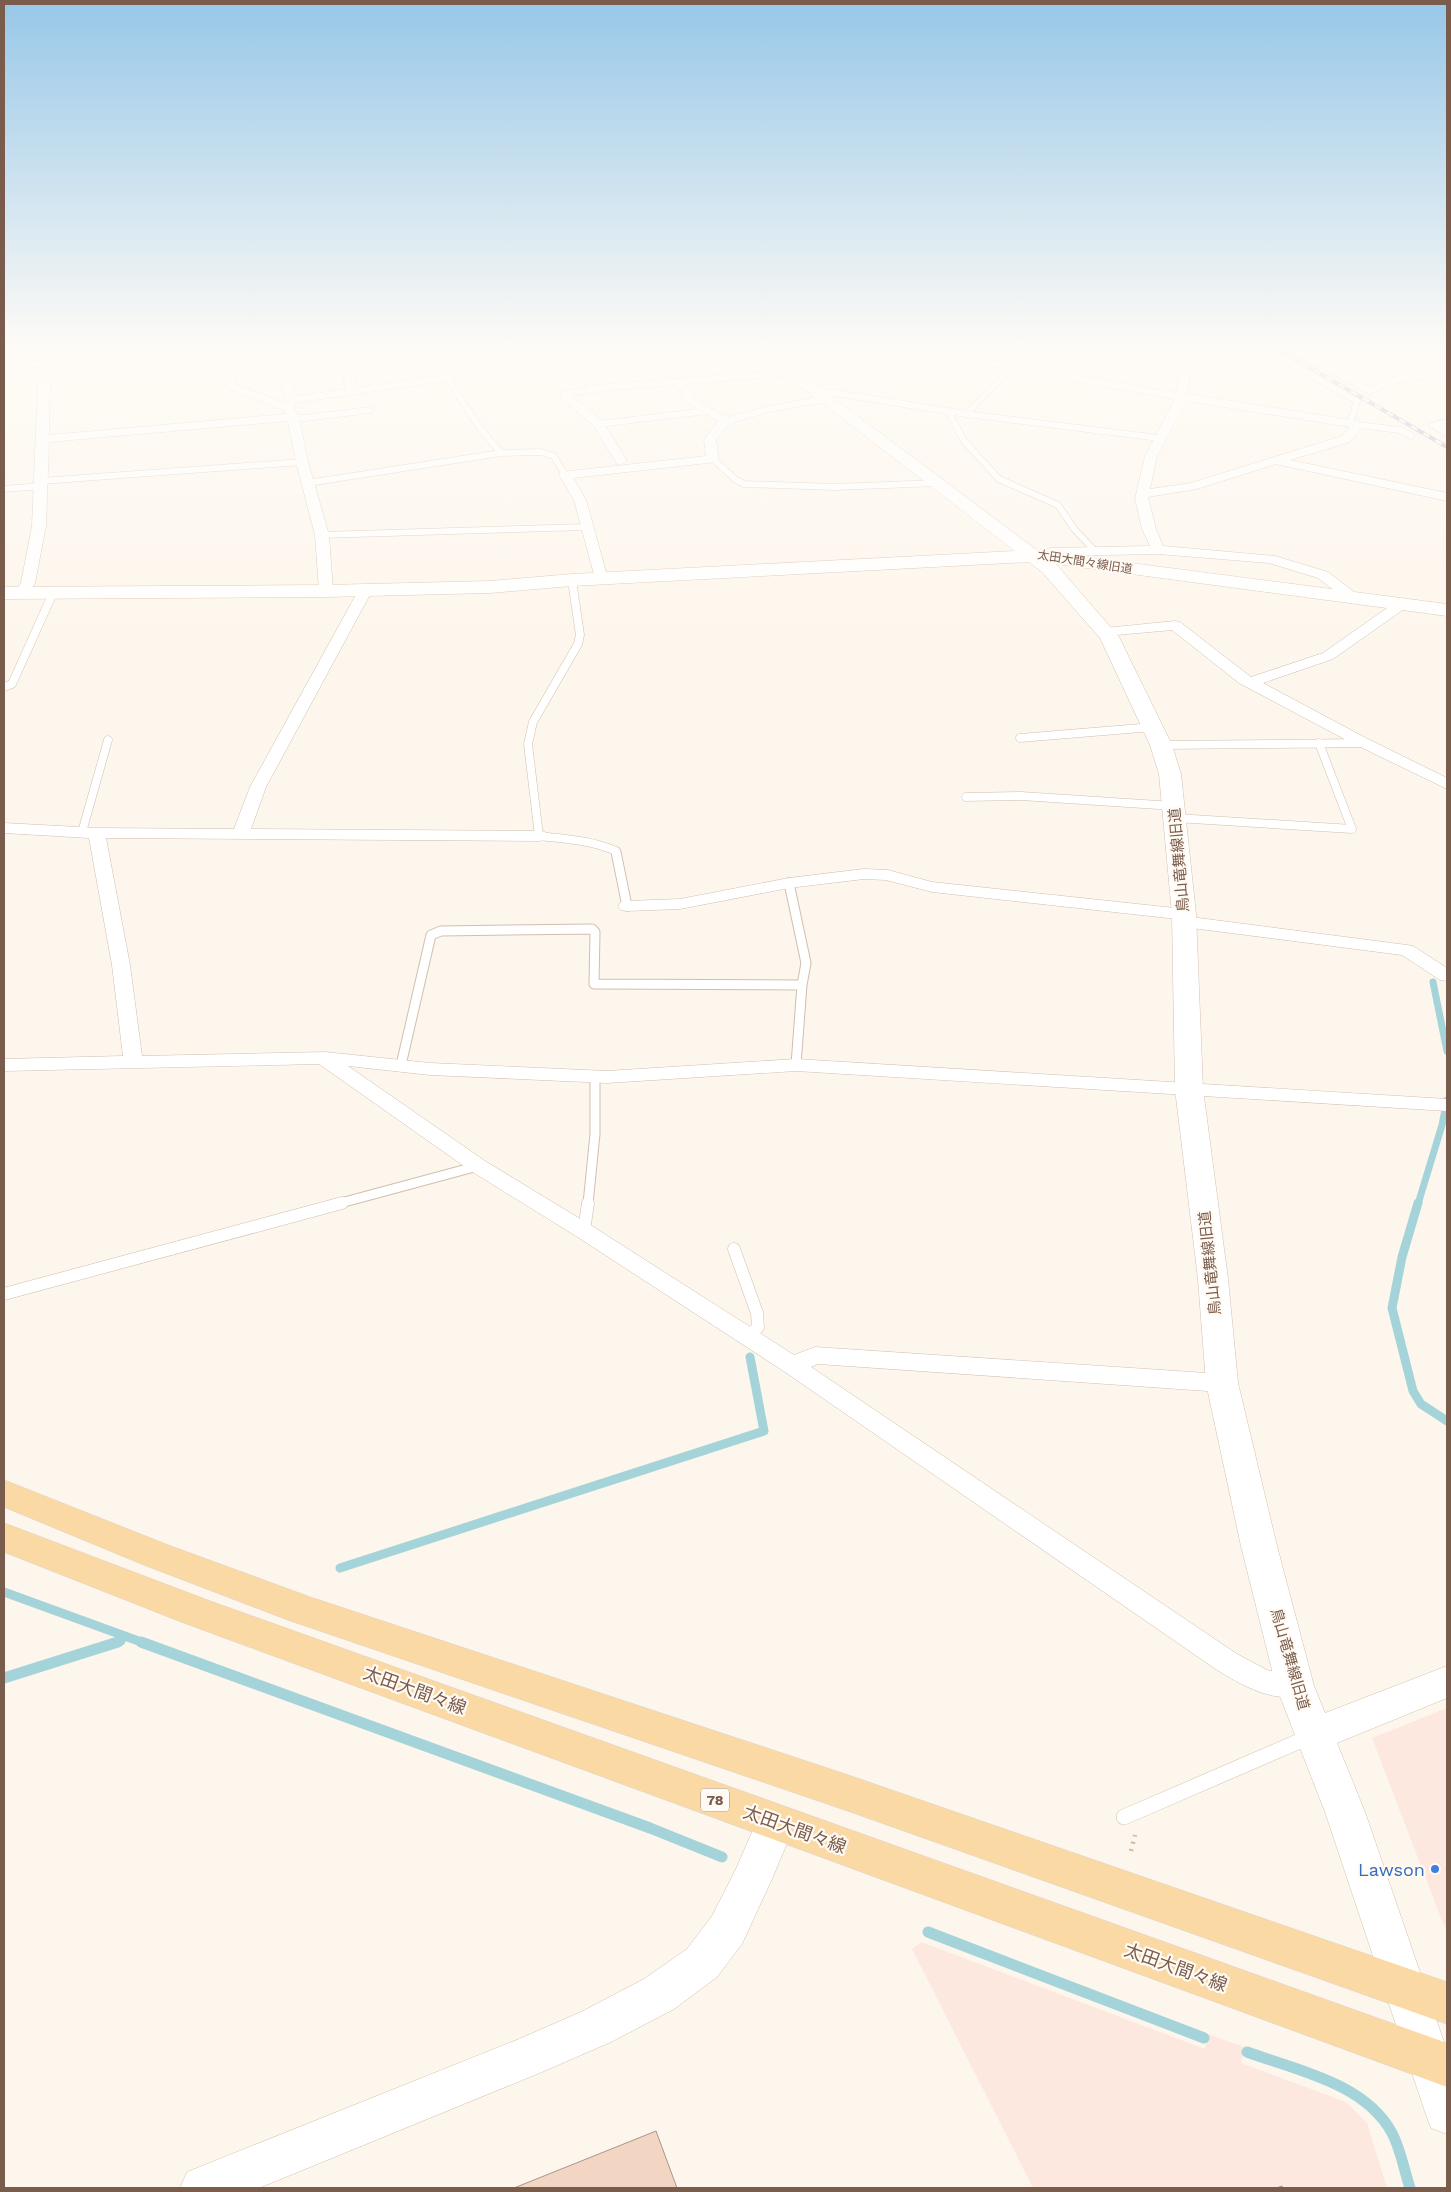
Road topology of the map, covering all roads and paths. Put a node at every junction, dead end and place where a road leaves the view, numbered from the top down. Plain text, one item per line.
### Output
1 (42, 451) edge
2 (300, 451) edge
3 (499, 451) edge
4 (615, 451) edge
5 (712, 451) edge
6 (895, 451) edge
7 (974, 451) edge
8 (1153, 451) edge
9 (1309, 451) edge
10 (501, 454) junction
11 (713, 459) junction
12 (1277, 461) junction
13 (302, 462) junction
14 (623, 465) junction
15 (564, 475) junction
16 (41, 483) junction
17 (308, 483) junction
18 (938, 484) junction
19 (4, 489) edge
20 (1142, 494) junction
21 (1447, 497) edge
22 (586, 527) junction
23 (322, 535) junction
24 (1158, 550) junction
25 (1096, 552) junction
26 (1034, 556) junction
27 (601, 579) junction
28 (572, 580) junction
29 (326, 591) junction
30 (365, 591) junction
31 (12, 593) edge
32 (53, 593) junction
33 (1353, 598) junction
34 (1402, 604) junction
35 (1447, 610) edge
36 (1105, 632) junction
37 (1251, 682) junction
38 (4, 687) edge
39 (1157, 736) junction
40 (1020, 738) dead end
41 (108, 740) dead end
42 (1319, 743) junction
43 (1363, 743) junction
44 (1447, 784) edge
45 (966, 797) dead end
46 (1175, 812) junction
47 (4, 828) edge
48 (90, 833) junction
49 (241, 833) junction
50 (539, 836) junction
51 (789, 883) junction
52 (627, 906) joint
53 (1184, 918) junction
54 (1447, 976) edge
55 (802, 985) junction
56 (325, 1058) junction
57 (133, 1061) junction
58 (4, 1065) edge
59 (401, 1065) junction
60 (796, 1065) junction
61 (595, 1076) junction
62 (1189, 1089) junction
63 (1447, 1105) edge
64 (478, 1166) junction
65 (584, 1231) junction
66 (734, 1249) dead end
67 (4, 1294) edge
68 (748, 1337) junction
69 (793, 1366) junction
70 (1222, 1383) junction
71 (4, 1493) edge
72 (4, 1537) edge
73 (1447, 1682) edge
74 (1295, 1686) junction
75 (1315, 1734) junction
76 (1124, 1817) dead end
77 (776, 1822) junction
78 (1403, 1987) junction
79 (1447, 2003) edge
80 (1438, 2061) edge
81 (1447, 2112) edge
82 (203, 2188) edge

1 - 16 street
2 - 13 street
3 - 10 lane
4 - 14 street
5 - 11 street
6 - 18 street, 太田大間々線旧道
7 - 25 lane
8 - 20 street
9 - 12 street
10 - 15 lane
10 - 17 lane
11 - 14 street
11 - 18 lane
12 - 20 street
12 - 21 street
13 - 16 lane
13 - 17 street
14 - 15 street
15 - 22 street
16 - 19 lane
16 - 31 street
17 - 23 street
18 - 26 street, 太田大間々線旧道
20 - 24 street
22 - 23 lane
22 - 27 street
23 - 29 street
24 - 25 street
24 - 33 street
25 - 26 street
26 - 27 street
26 - 33 street, 太田大間々線旧道
26 - 36 street, 鳥山竜舞線旧道
27 - 28 street
28 - 30 street
28 - 50 lane
29 - 30 street
29 - 32 street
30 - 49 street
31 - 32 street
32 - 38 lane
33 - 34 street, 太田大間々線旧道
34 - 35 street, 太田大間々線旧道
34 - 37 street
36 - 37 street
36 - 39 street, 鳥山竜舞線旧道
37 - 43 street
39 - 40 lane
39 - 42 lane
39 - 46 street, 鳥山竜舞線旧道
41 - 48 lane
42 - 43 lane
42 - 46 lane
43 - 44 street
45 - 46 lane
46 - 53 street, 鳥山竜舞線旧道
47 - 48 street
48 - 49 street
48 - 57 street
49 - 50 street
50 - 52 lane
51 - 52 street
51 - 53 street
51 - 55 lane
53 - 54 street
53 - 62 street, 鳥山竜舞線旧道
55 - 59 lane
55 - 60 lane
56 - 57 street
56 - 59 street
56 - 64 street
57 - 58 street
59 - 61 street
60 - 61 street
60 - 62 street
61 - 65 lane
62 - 63 street
62 - 70 street, 鳥山竜舞線旧道
64 - 65 street
64 - 67 lane
65 - 68 street
66 - 68 lane
68 - 69 street
69 - 70 street
69 - 74 street
70 - 74 street, 鳥山竜舞線旧道
71 - 78 main road
72 - 77 main road, 太田大間々線 / 78
73 - 75 street
74 - 75 street, 鳥山竜舞線旧道
75 - 76 lane
75 - 78 street, 鳥山竜舞線旧道
77 - 80 main road, 太田大間々線 / 78
77 - 82 street
78 - 79 main road
78 - 80 street, 鳥山竜舞線旧道
80 - 81 street, 鳥山竜舞線旧道

